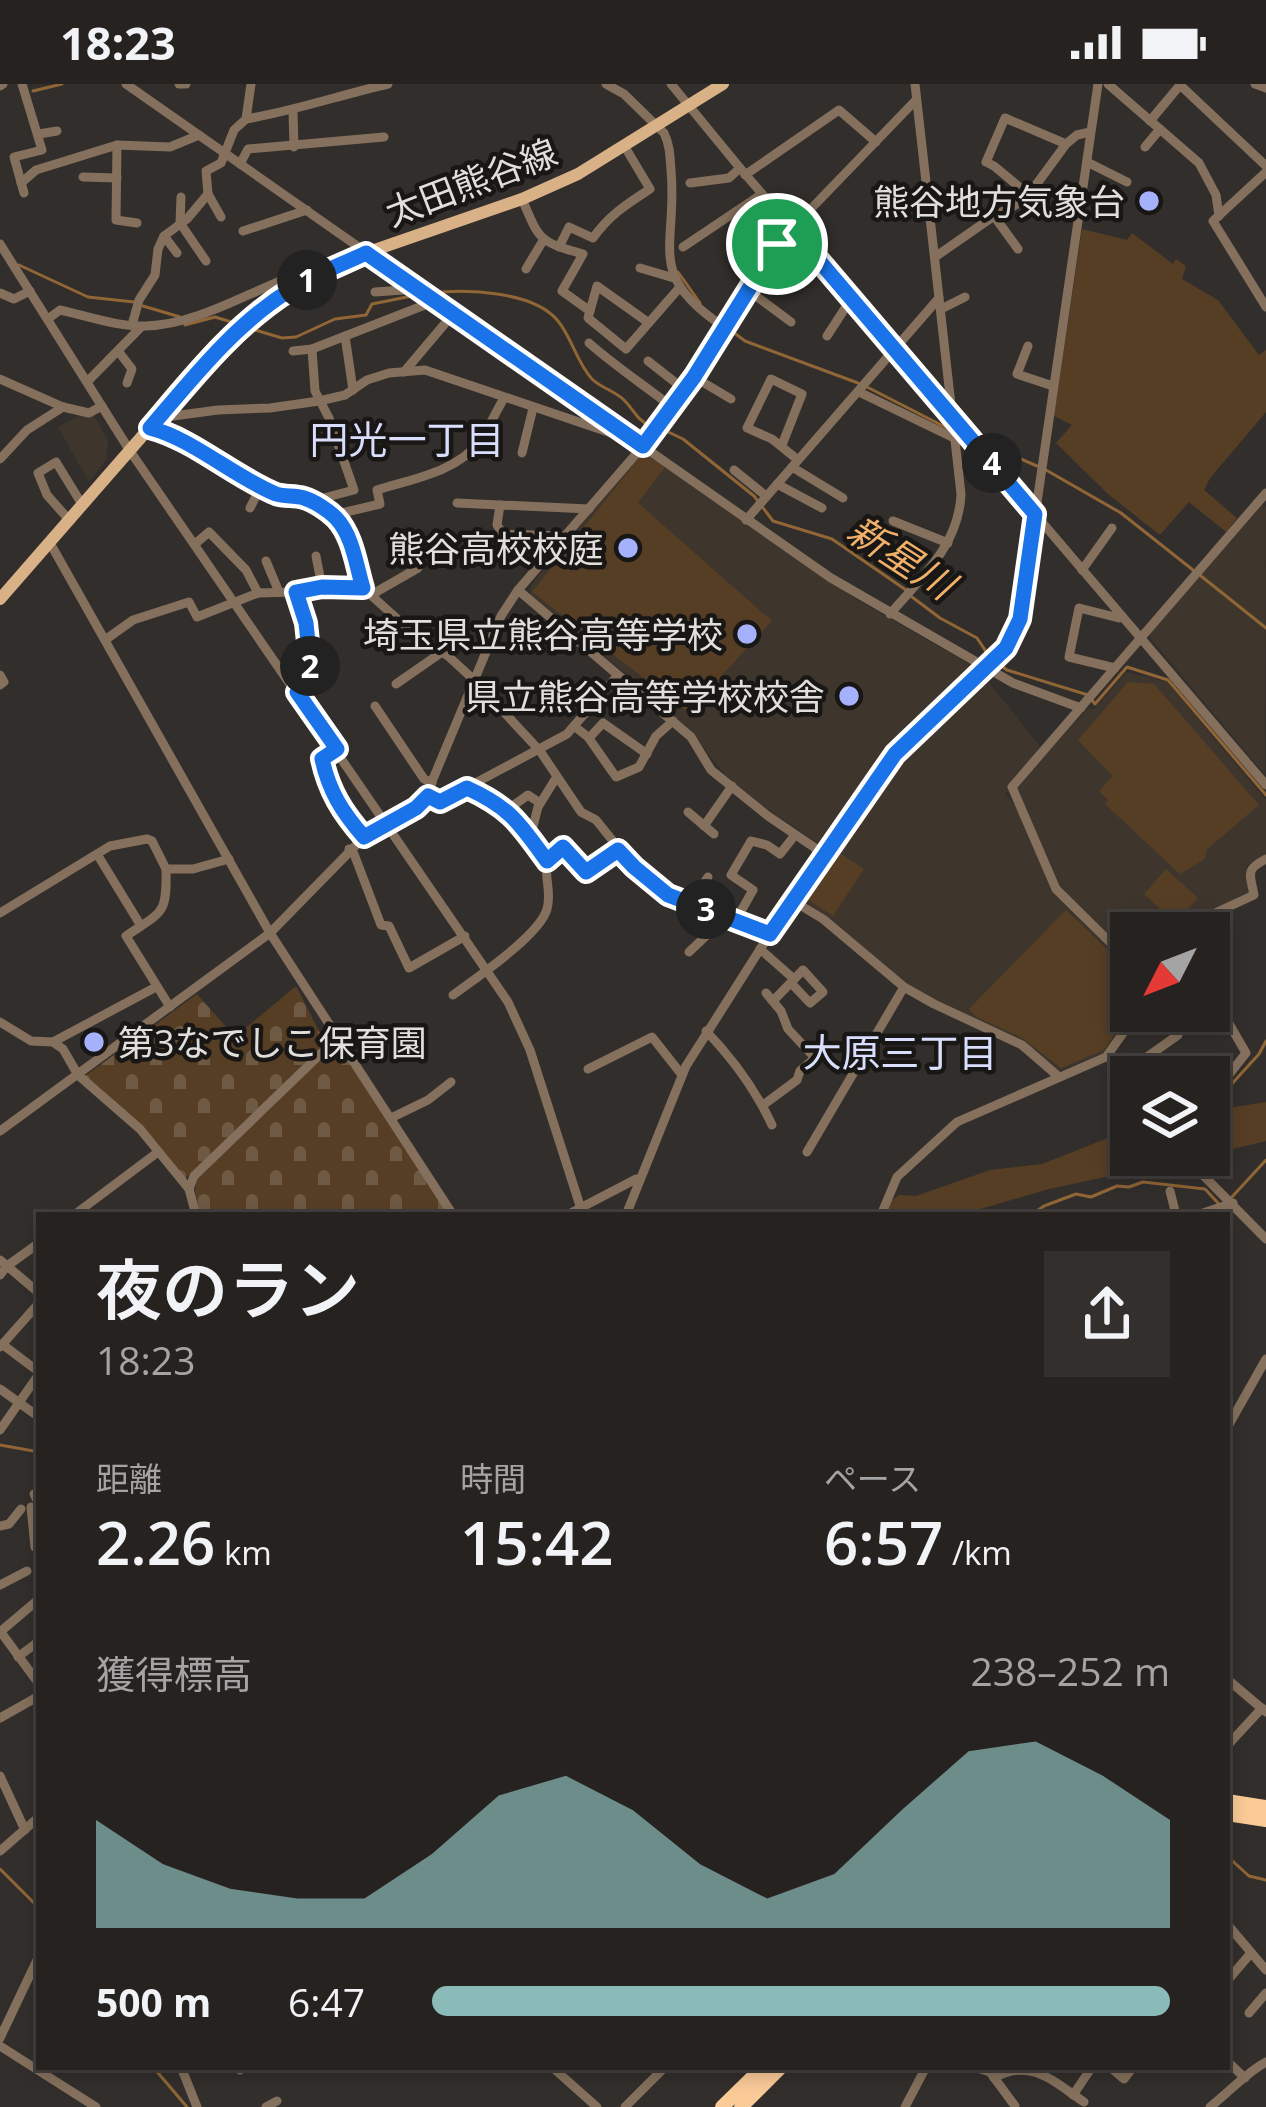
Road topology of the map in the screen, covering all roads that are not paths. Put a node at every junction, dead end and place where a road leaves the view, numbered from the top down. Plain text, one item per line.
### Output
1 (22, 84) edge
2 (126, 84) edge
3 (251, 84) edge
4 (388, 84) edge
5 (606, 84) edge
6 (671, 84) edge
7 (723, 84) edge
8 (915, 84) edge
9 (1098, 84) edge
10 (1108, 84) edge
11 (1255, 84) edge
12 (1266, 88) edge
13 (915, 101) junction
14 (688, 106) junction
15 (292, 111) junction
16 (246, 119) junction
17 (1150, 122) junction
18 (660, 124) junction
19 (1160, 129) junction
20 (57, 131) dead end
21 (1090, 132) junction
22 (39, 134) junction
23 (199, 135) junction
24 (384, 137) dead end
25 (876, 142) junction
26 (1066, 144) junction
27 (117, 146) junction
28 (294, 147) junction
29 (625, 147) junction
30 (1145, 147) dead end
31 (225, 152) junction
32 (1087, 162) junction
33 (240, 164) junction
34 (1266, 169) edge
35 (742, 172) junction
36 (83, 177) dead end
37 (117, 178) junction
38 (1127, 182) dead end
39 (690, 183) dead end
40 (208, 194) junction
41 (762, 194) junction
42 (181, 196) dead end
43 (1027, 198) junction
44 (522, 199) junction
45 (307, 210) junction
46 (1037, 214) dead end
47 (1219, 215) junction
48 (994, 216) junction
49 (221, 217) dead end
50 (137, 223) dead end
51 (181, 223) junction
52 (792, 229) junction
53 (244, 232) dead end
54 (164, 236) junction
55 (544, 239) junction
56 (559, 247) junction
57 (3, 248) edge
58 (683, 248) dead end
59 (1018, 249) dead end
60 (177, 253) dead end
61 (366, 253) junction
62 (935, 257) junction
63 (206, 261) dead end
64 (640, 268) dead end
65 (526, 269) dead end
66 (677, 283) junction
67 (294, 287) junction
68 (418, 289) junction
69 (748, 290) junction
70 (30, 291) junction
71 (375, 292) dead end
72 (0, 293) edge
73 (965, 297) dead end
74 (851, 299) junction
75 (433, 300) junction
76 (940, 304) junction
77 (1266, 307) edge
78 (590, 310) junction
79 (453, 314) junction
80 (49, 319) junction
81 (791, 322) dead end
82 (649, 323) junction
83 (136, 326) junction
84 (724, 327) junction
85 (345, 336) junction
86 (827, 336) dead end
87 (589, 343) dead end
88 (1028, 346) dead end
89 (311, 349) junction
90 (118, 351) junction
91 (293, 351) dead end
92 (896, 351) junction
93 (648, 361) dead end
94 (404, 372) junction
95 (694, 377) junction
96 (0, 379) edge
97 (87, 382) junction
98 (128, 383) dead end
99 (1053, 386) junction
100 (862, 388) junction
101 (353, 389) junction
102 (685, 390) junction
103 (504, 398) junction
104 (731, 399) dead end
105 (320, 401) junction
106 (102, 406) junction
107 (63, 407) junction
108 (672, 407) junction
109 (533, 408) junction
110 (952, 420) junction
111 (154, 423) junction
112 (958, 436) junction
113 (638, 444) junction
114 (782, 445) junction
115 (130, 451) junction
116 (522, 453) dead end
117 (0, 459) edge
118 (795, 464) junction
119 (734, 470) dead end
120 (777, 484) junction
121 (261, 486) junction
122 (1266, 493) edge
123 (843, 499) dead end
124 (312, 501) junction
125 (762, 501) junction
126 (457, 503) dead end
127 (500, 505) junction
128 (83, 506) junction
129 (250, 508) dead end
130 (822, 508) dead end
131 (589, 509) junction
132 (1035, 514) junction
133 (333, 515) junction
134 (746, 520) junction
135 (70, 521) junction
136 (893, 521) dead end
137 (1112, 528) dead end
138 (566, 536) junction
139 (50, 543) junction
140 (948, 543) junction
141 (195, 544) junction
142 (316, 556) dead end
143 (266, 561) dead end
144 (418, 568) dead end
145 (1082, 570) junction
146 (322, 587) junction
147 (518, 590) junction
148 (259, 592) junction
149 (279, 592) junction
150 (296, 592) junction
151 (367, 592) junction
152 (0, 599) edge
153 (235, 602) junction
154 (890, 614) junction
155 (1122, 616) junction
156 (1140, 637) junction
157 (105, 640) junction
158 (442, 652) junction
159 (992, 663) junction
160 (1114, 668) junction
161 (0, 675) edge
162 (618, 675) junction
163 (473, 679) junction
164 (396, 684) dead end
165 (0, 685) edge
166 (297, 692) junction
167 (1087, 701) junction
168 (375, 706) dead end
169 (673, 721) junction
170 (574, 726) junction
171 (589, 738) junction
172 (337, 749) junction
173 (540, 751) junction
174 (647, 754) junction
175 (556, 778) junction
176 (1263, 780) edge
177 (432, 784) junction
178 (732, 786) junction
179 (467, 788) junction
180 (428, 796) junction
181 (540, 803) junction
182 (507, 810) junction
183 (688, 812) dead end
184 (387, 823) junction
185 (704, 826) junction
186 (714, 834) dead end
187 (795, 835) junction
188 (531, 836) junction
189 (364, 837) junction
190 (349, 849) junction
191 (618, 850) junction
192 (97, 854) junction
193 (824, 854) junction
194 (229, 859) junction
195 (1266, 859) edge
196 (547, 861) junction
197 (594, 867) junction
198 (166, 869) junction
199 (708, 877) dead end
200 (602, 880) dead end
201 (793, 901) junction
202 (691, 903) junction
203 (1218, 912) edge
204 (0, 913) edge
205 (732, 918) junction
206 (141, 926) junction
207 (270, 933) junction
208 (770, 934) junction
209 (465, 936) junction
210 (1110, 941) edge
211 (760, 949) junction
212 (689, 952) dead end
213 (488, 970) junction
214 (156, 987) junction
215 (904, 987) junction
216 (453, 995) dead end
217 (170, 1007) junction
218 (0, 1022) edge
219 (1230, 1025) edge
220 (706, 1031) junction
221 (1124, 1032) edge
222 (1178, 1032) edge
223 (337, 1038) junction
224 (53, 1042) junction
225 (1148, 1056) edge
226 (588, 1069) dead end
227 (1230, 1073) edge
228 (79, 1075) junction
229 (682, 1076) junction
230 (1059, 1077) junction
231 (451, 1082) dead end
232 (763, 1106) junction
233 (0, 1114) edge
234 (391, 1118) junction
235 (772, 1125) dead end
236 (4, 1128) edge
237 (158, 1152) junction
238 (807, 1152) dead end
239 (1204, 1176) edge
240 (640, 1179) junction
241 (189, 1189) junction
242 (1170, 1191) dead end
243 (1231, 1202) junction
244 (78, 1212) edge
245 (195, 1212) edge
246 (451, 1212) edge
247 (582, 1212) edge
248 (627, 1212) edge
249 (882, 1212) edge
250 (1175, 1212) edge
251 (1204, 1212) edge
252 (1228, 1212) edge
253 (1266, 1239) edge
254 (36, 1245) edge
255 (2, 1267) edge
256 (36, 1286) edge
257 (36, 1306) edge
258 (1, 1346) edge
259 (1266, 1359) edge
260 (36, 1371) edge
261 (36, 1377) edge
262 (0, 1389) edge
263 (18, 1403) junction
264 (36, 1415) edge
265 (1230, 1422) edge
266 (0, 1430) edge
267 (31, 1503) edge
268 (0, 1526) edge
269 (36, 1547) edge
270 (27, 1571) dead end
271 (0, 1585) edge
272 (36, 1602) edge
273 (1, 1633) edge
274 (36, 1643) edge
275 (18, 1657) junction
276 (36, 1680) edge
277 (1230, 1682) edge
278 (36, 1698) edge
279 (1264, 1710) edge
280 (0, 1718) edge
281 (1230, 1743) edge
282 (0, 1776) edge
283 (1230, 1801) edge
284 (1266, 1807) edge
285 (1230, 1814) edge
286 (36, 1820) edge
287 (1266, 1820) edge
288 (25, 1830) junction
289 (0, 1851) edge
290 (1230, 1928) edge
291 (1250, 1953) junction
292 (36, 1963) edge
293 (1266, 1970) edge
294 (1230, 1977) edge
295 (1266, 1993) edge
296 (1249, 2013) dead end
297 (0, 2042) edge
298 (1266, 2062) edge
299 (1230, 2064) edge
300 (36, 2067) edge
301 (41, 2070) edge
302 (183, 2070) edge
303 (555, 2070) edge
304 (661, 2070) edge
305 (760, 2070) edge
306 (778, 2070) edge
307 (924, 2070) edge
308 (984, 2070) edge
309 (1008, 2070) edge
310 (1039, 2070) edge
311 (1090, 2070) edge
312 (994, 2078) junction
313 (1245, 2078) junction
314 (1073, 2095) junction
315 (278, 2101) dead end
316 (1084, 2102) dead end
317 (1015, 2106) edge
318 (95, 2107) edge
319 (197, 2107) edge
320 (266, 2107) edge
321 (598, 2107) edge
322 (625, 2107) edge
323 (722, 2107) edge
324 (740, 2107) edge
325 (904, 2107) edge
326 (1210, 2107) edge

1 - 22 street
2 - 23 street
3 - 16 street
4 - 15 street
5 - 18 street
6 - 14 street
7 - 14 main road, 太田熊谷線
8 - 13 street
9 - 21 street
10 - 17 street
11 - 12 street
13 - 25 street
13 - 62 street
14 - 18 main road, 太田熊谷線
14 - 35 street
15 - 16 street
15 - 28 street
16 - 31 street
17 - 19 street
17 - 34 street
18 - 29 main road, 太田熊谷線
18 - 66 street
19 - 30 street
19 - 47 street
20 - 22 street
21 - 26 street
21 - 32 street
22 - 27 street
23 - 27 street
23 - 31 street
24 - 28 street
25 - 35 street
25 - 52 street
26 - 43 street
26 - 43 street
27 - 37 street
28 - 33 street
29 - 44 main road, 太田熊谷線
29 - 56 street
31 - 33 street
31 - 40 street
32 - 38 street
32 - 99 street
33 - 45 street
34 - 47 street
35 - 39 street
35 - 41 street
36 - 37 street
37 - 50 street
40 - 49 street
40 - 51 street
41 - 52 street
41 - 58 street
42 - 51 street
43 - 46 street
43 - 48 street
44 - 55 street
44 - 61 main road, 太田熊谷線
45 - 53 street
45 - 61 street
47 - 77 street
48 - 59 street
48 - 62 street
51 - 54 street
51 - 63 street
52 - 69 street
52 - 74 street
54 - 60 street
54 - 83 street
55 - 56 street
55 - 65 street
56 - 78 street
57 - 70 street
61 - 67 main road, 太田熊谷線
61 - 68 street
62 - 76 street
64 - 66 street
66 - 82 street
66 - 84 street
67 - 83 street
67 - 111 main road, 太田熊谷線
68 - 71 street
68 - 75 street
69 - 81 street
69 - 84 street
70 - 72 street
70 - 80 street
73 - 76 street
74 - 86 street
74 - 92 street
75 - 79 street
75 - 85 street
76 - 92 street
76 - 110 street
78 - 82 street
78 - 82 street
79 - 94 street
79 - 113 street
80 - 83 street
80 - 97 street
83 - 90 street
84 - 95 street
85 - 89 street
85 - 101 street
87 - 108 street
88 - 99 street
89 - 91 street
89 - 105 street
90 - 97 street
90 - 98 street
92 - 100 street
92 - 110 street
93 - 102 street
94 - 101 street
94 - 103 street
95 - 102 street
95 - 104 street
96 - 107 street
97 - 106 street
99 - 132 street
100 - 112 street
100 - 118 street
101 - 105 street
102 - 108 street
103 - 109 street
103 - 133 street
105 - 111 street
105 - 124 street
106 - 107 street
106 - 115 street
107 - 117 street
108 - 113 street
109 - 113 street
109 - 116 street
110 - 112 street
111 - 115 main road, 太田熊谷線
111 - 121 street
112 - 132 street
112 - 140 street
113 - 131 street
113 - 134 street
114 - 114 street
114 - 118 street
115 - 128 main road, 太田熊谷線
115 - 141 street
118 - 120 street
118 - 123 street
119 - 125 street
120 - 125 street
120 - 130 street
121 - 124 street
121 - 129 street
122 - 156 street
124 - 133 street
125 - 134 street
126 - 127 street
127 - 131 street
127 - 138 street
128 - 135 main road, 太田熊谷線
128 - 135 street
131 - 138 street
132 - 145 street
132 - 159 street
133 - 151 street
134 - 154 street
135 - 139 main road, 太田熊谷線
136 - 140 street
137 - 145 street
138 - 147 street
139 - 152 main road, 太田熊谷線
139 - 157 street
140 - 154 street
141 - 148 street
141 - 153 street
142 - 146 street
143 - 149 street
144 - 151 street
145 - 155 street
146 - 150 street
146 - 151 street
147 - 162 street
147 - 163 street
148 - 149 street
148 - 153 street
149 - 150 street
150 - 166 street
151 - 158 street
153 - 157 street
153 - 166 street
154 - 159 street
155 - 156 street
155 - 160 street
156 - 160 street
156 - 176 street
157 - 194 street
158 - 163 street
158 - 164 street
159 - 167 street
159 - 193 street
160 - 167 street
161 - 165 street
162 - 169 street
162 - 170 street
163 - 173 street
163 - 177 street
166 - 172 street
167 - 210 street
168 - 177 street
169 - 174 street
169 - 178 street
170 - 171 street
170 - 173 street
171 - 174 street
171 - 174 street
172 - 184 street
172 - 189 street
173 - 175 street
173 - 179 street
175 - 181 street
175 - 191 street
177 - 180 street
178 - 185 street
178 - 187 street
179 - 180 street
179 - 182 street
180 - 184 street
181 - 182 street
181 - 188 street
182 - 188 street
183 - 185 street
184 - 189 street
184 - 209 street
185 - 186 street
187 - 193 street
187 - 205 street
188 - 196 street
189 - 190 street
190 - 207 street
190 - 209 street
191 - 197 street
191 - 202 street
192 - 198 street
192 - 204 street
192 - 206 street
193 - 201 street
194 - 198 street
194 - 207 street
195 - 203 street
196 - 197 street
196 - 213 street
197 - 200 street
198 - 206 street
199 - 202 street
201 - 208 street
201 - 215 street
202 - 205 street
205 - 208 street
205 - 212 street
206 - 214 street
207 - 217 street
207 - 223 street
208 - 211 street
209 - 213 street
211 - 220 street
211 - 232 street
213 - 216 street
213 - 247 street
214 - 217 street
214 - 224 street
215 - 230 street
215 - 238 street
217 - 228 street
218 - 224 street
219 - 227 street
220 - 229 street
220 - 232 street
221 - 230 street
222 - 225 street
223 - 234 street
223 - 241 street
224 - 228 street
226 - 229 street
228 - 236 street
228 - 237 street
229 - 240 street
230 - 249 street
231 - 234 street
232 - 235 street
233 - 236 street
234 - 246 street
237 - 241 street
237 - 244 street
239 - 243 street
240 - 247 street
240 - 248 street
241 - 245 street
242 - 250 street
243 - 251 street
243 - 252 street
243 - 253 street
254 - 255 street
255 - 256 street
257 - 258 street
258 - 260 street
259 - 265 street
261 - 263 street
262 - 263 street
263 - 264 street
263 - 266 street
267 - 268 street
267 - 269 street
270 - 271 street
272 - 273 street
273 - 275 street
274 - 275 street
275 - 276 street
277 - 279 street
278 - 280 street
279 - 281 street
282 - 288 street
283 - 284 highway
285 - 287 highway
286 - 288 street
288 - 289 street
290 - 291 street
291 - 293 street
291 - 294 street
292 - 297 street
295 - 296 street
297 - 300 street
298 - 313 street
299 - 313 street
301 - 318 street
302 - 319 street
303 - 321 street
304 - 322 street
305 - 323 highway
306 - 324 highway
307 - 325 street
308 - 312 street
309 - 312 street
310 - 314 street
311 - 314 street
312 - 317 street
313 - 326 street
314 - 316 street
315 - 320 street

